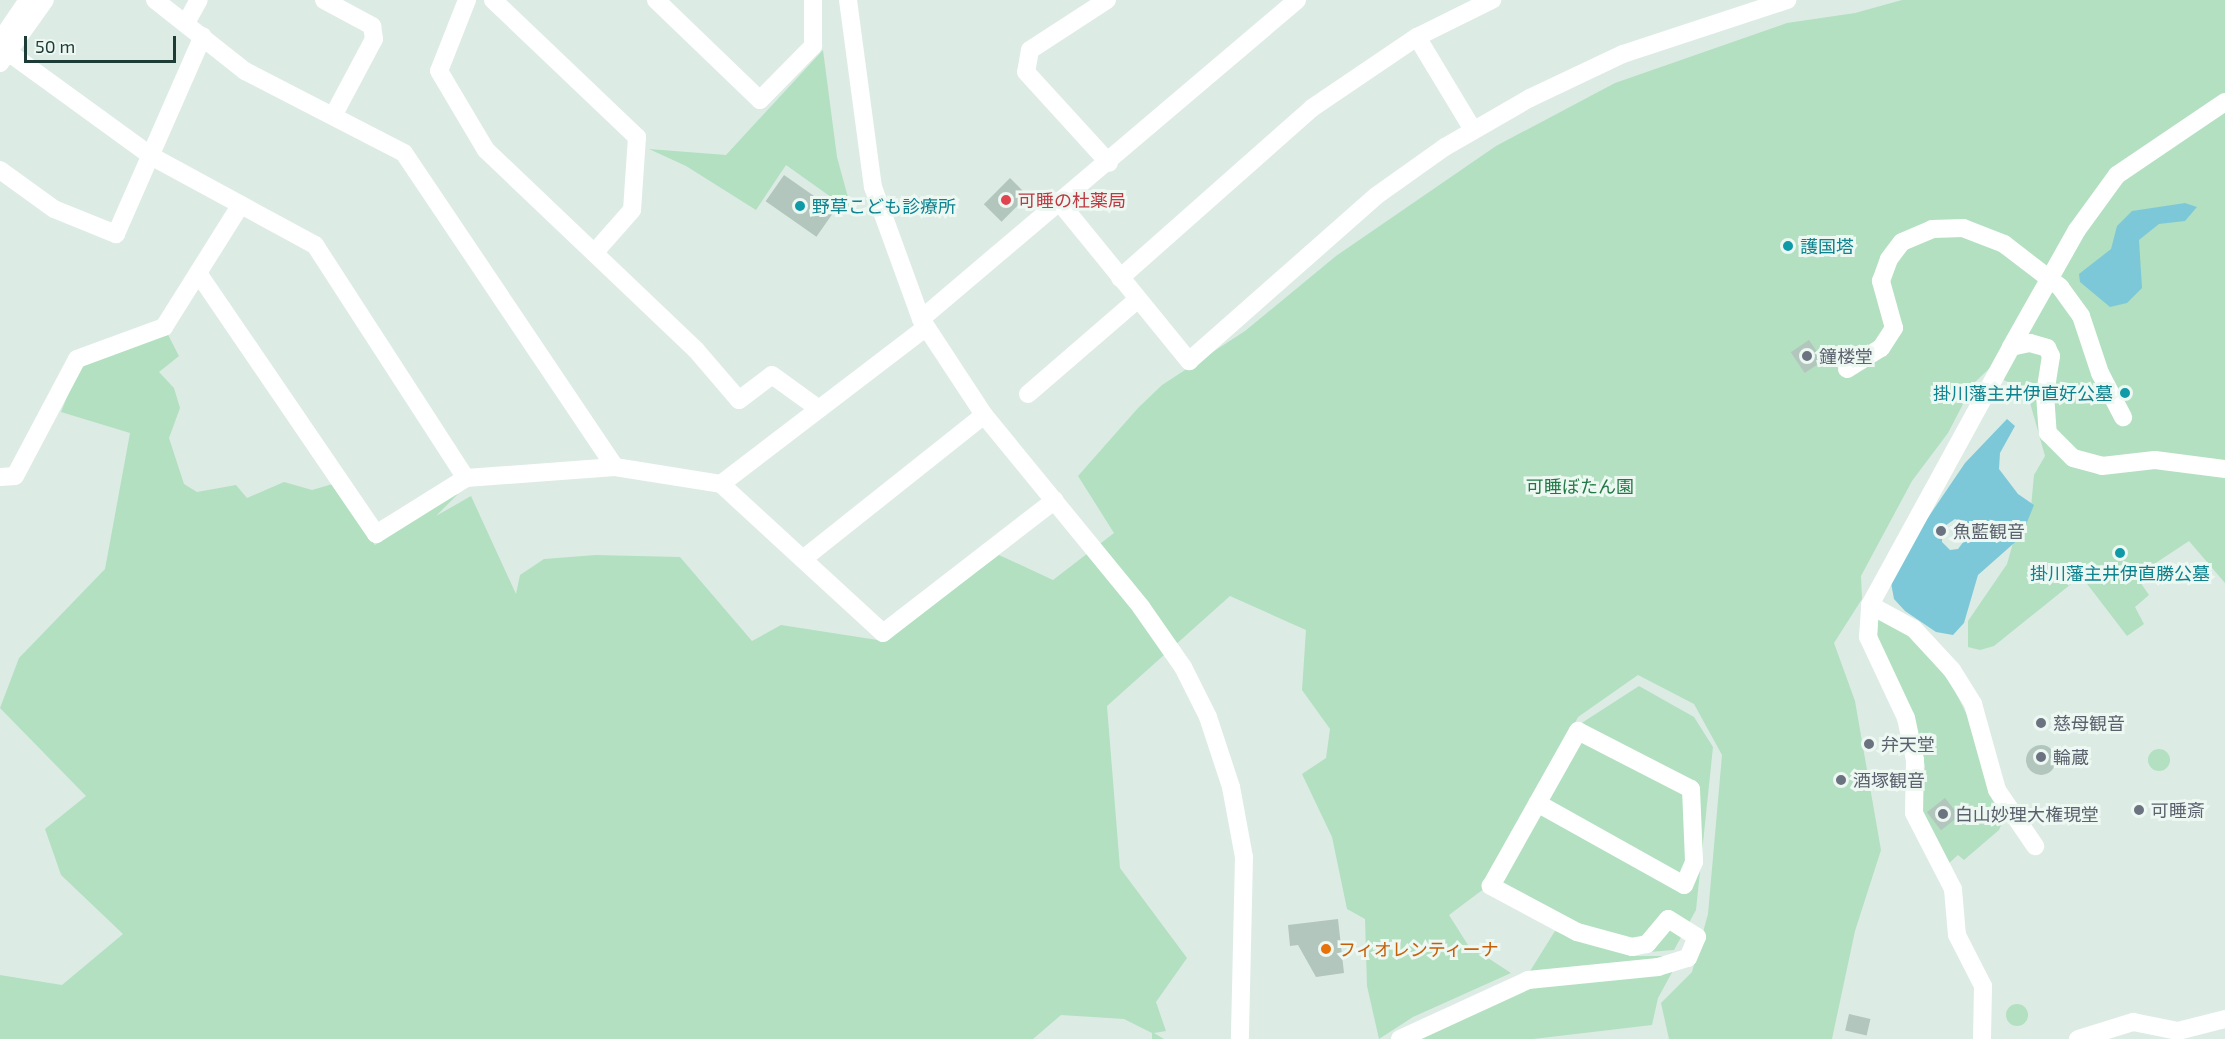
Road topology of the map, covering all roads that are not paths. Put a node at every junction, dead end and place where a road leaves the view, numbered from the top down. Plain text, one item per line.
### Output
1 (28, 0) edge
2 (45, 0) edge
3 (155, 0) edge
4 (199, 0) edge
5 (324, 0) edge
6 (467, 0) edge
7 (493, 0) edge
8 (656, 0) edge
9 (813, 0) edge
10 (848, 0) edge
11 (1107, 0) edge
12 (1297, 0) edge
13 (1492, 0) edge
14 (1787, 0) edge
15 (186, 23) junction
16 (203, 36) junction
17 (1417, 37) junction
18 (3, 52) edge
19 (2225, 102) edge
20 (333, 117) junction
21 (1473, 130) junction
22 (151, 156) junction
23 (1109, 162) junction
24 (0, 170) edge
25 (1061, 204) junction
26 (240, 206) junction
27 (595, 252) junction
28 (198, 273) junction
29 (1120, 279) junction
30 (2050, 279) junction
31 (1137, 300) junction
32 (923, 323) junction
33 (2011, 347) junction
34 (1847, 369) dead end
35 (1028, 394) dead end
36 (819, 409) junction
37 (984, 415) junction
38 (2123, 417) dead end
39 (615, 468) junction
40 (2225, 469) edge
41 (0, 477) edge
42 (466, 478) junction
43 (721, 484) junction
44 (1055, 500) junction
45 (803, 560) junction
46 (1870, 604) junction
47 (1537, 804) junction
48 (2035, 846) dead end
49 (2225, 1019) edge
50 (2172, 1035) edge
51 (1240, 1039) edge
52 (1400, 1039) edge
53 (1982, 1039) edge
54 (2078, 1039) edge

1 - 18 street
2 - 18 street
3 - 15 street
4 - 15 street
5 - 20 street
6 - 27 street
7 - 27 street
8 - 9 street
10 - 32 street
11 - 23 street
12 - 23 street
13 - 17 street
14 - 21 street
15 - 16 street
16 - 20 street
16 - 22 street
17 - 21 street
17 - 29 street
18 - 22 street
19 - 30 street
20 - 39 street
21 - 31 street
22 - 24 street
22 - 26 street
23 - 25 street
25 - 29 street
25 - 32 street
26 - 28 street
26 - 42 street
27 - 36 street
28 - 41 street
28 - 42 street
29 - 31 street
30 - 33 street
30 - 34 street
30 - 38 street
31 - 35 street
32 - 36 street
32 - 37 street
33 - 40 street
33 - 46 street
36 - 43 street
37 - 44 street
37 - 45 street
39 - 42 street
39 - 43 street
43 - 45 street
44 - 45 street
44 - 51 street
46 - 48 street
46 - 53 street
47 - 47 street
47 - 52 street
49 - 50 street
50 - 54 street

